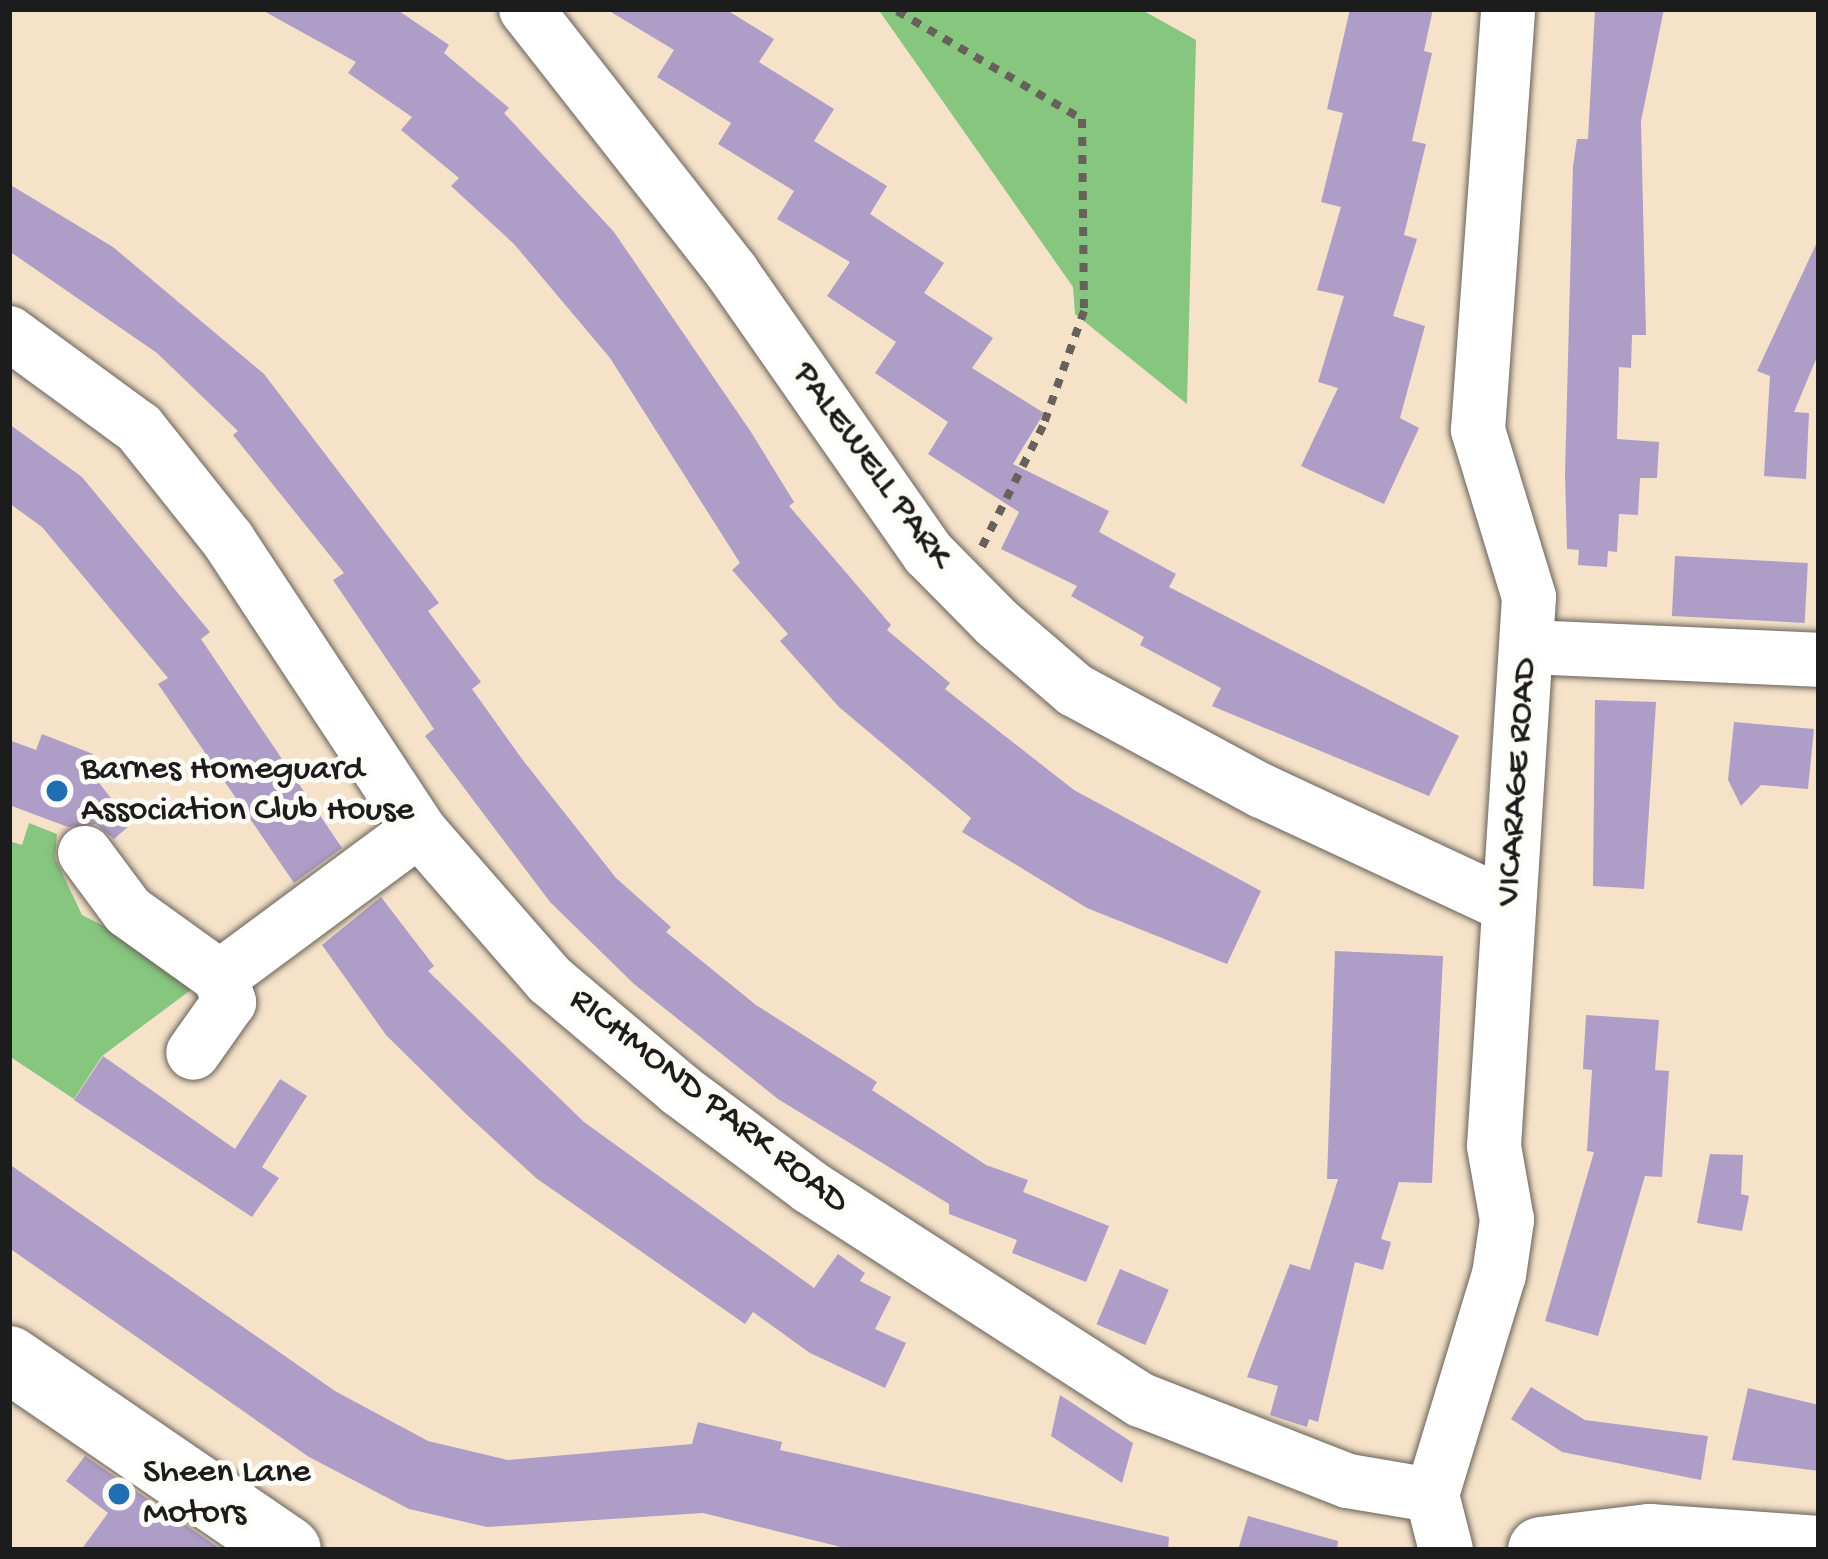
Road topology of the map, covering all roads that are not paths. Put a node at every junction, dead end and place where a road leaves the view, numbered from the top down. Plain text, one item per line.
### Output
1 (526, 9) edge
2 (1508, 9) edge
3 (9, 333) edge
4 (1527, 647) junction
5 (1819, 660) edge
6 (419, 830) junction
7 (85, 853) dead end
8 (1509, 906) junction
9 (220, 977) junction
10 (193, 1053) dead end
11 (9, 1359) edge
12 (1432, 1495) junction
13 (1819, 1549) edge
14 (288, 1550) edge
15 (1446, 1550) edge
16 (1541, 1550) edge

1 - 8 street, PALEWELL PARK
2 - 4 street, VICARAGE ROAD
3 - 6 street, RICHMOND PARK ROAD
4 - 5 street
4 - 8 street, VICARAGE ROAD
6 - 9 street
6 - 12 street, RICHMOND PARK ROAD
7 - 9 street
8 - 12 street, VICARAGE ROAD
9 - 10 street
11 - 14 main road
12 - 15 street
13 - 16 main road

